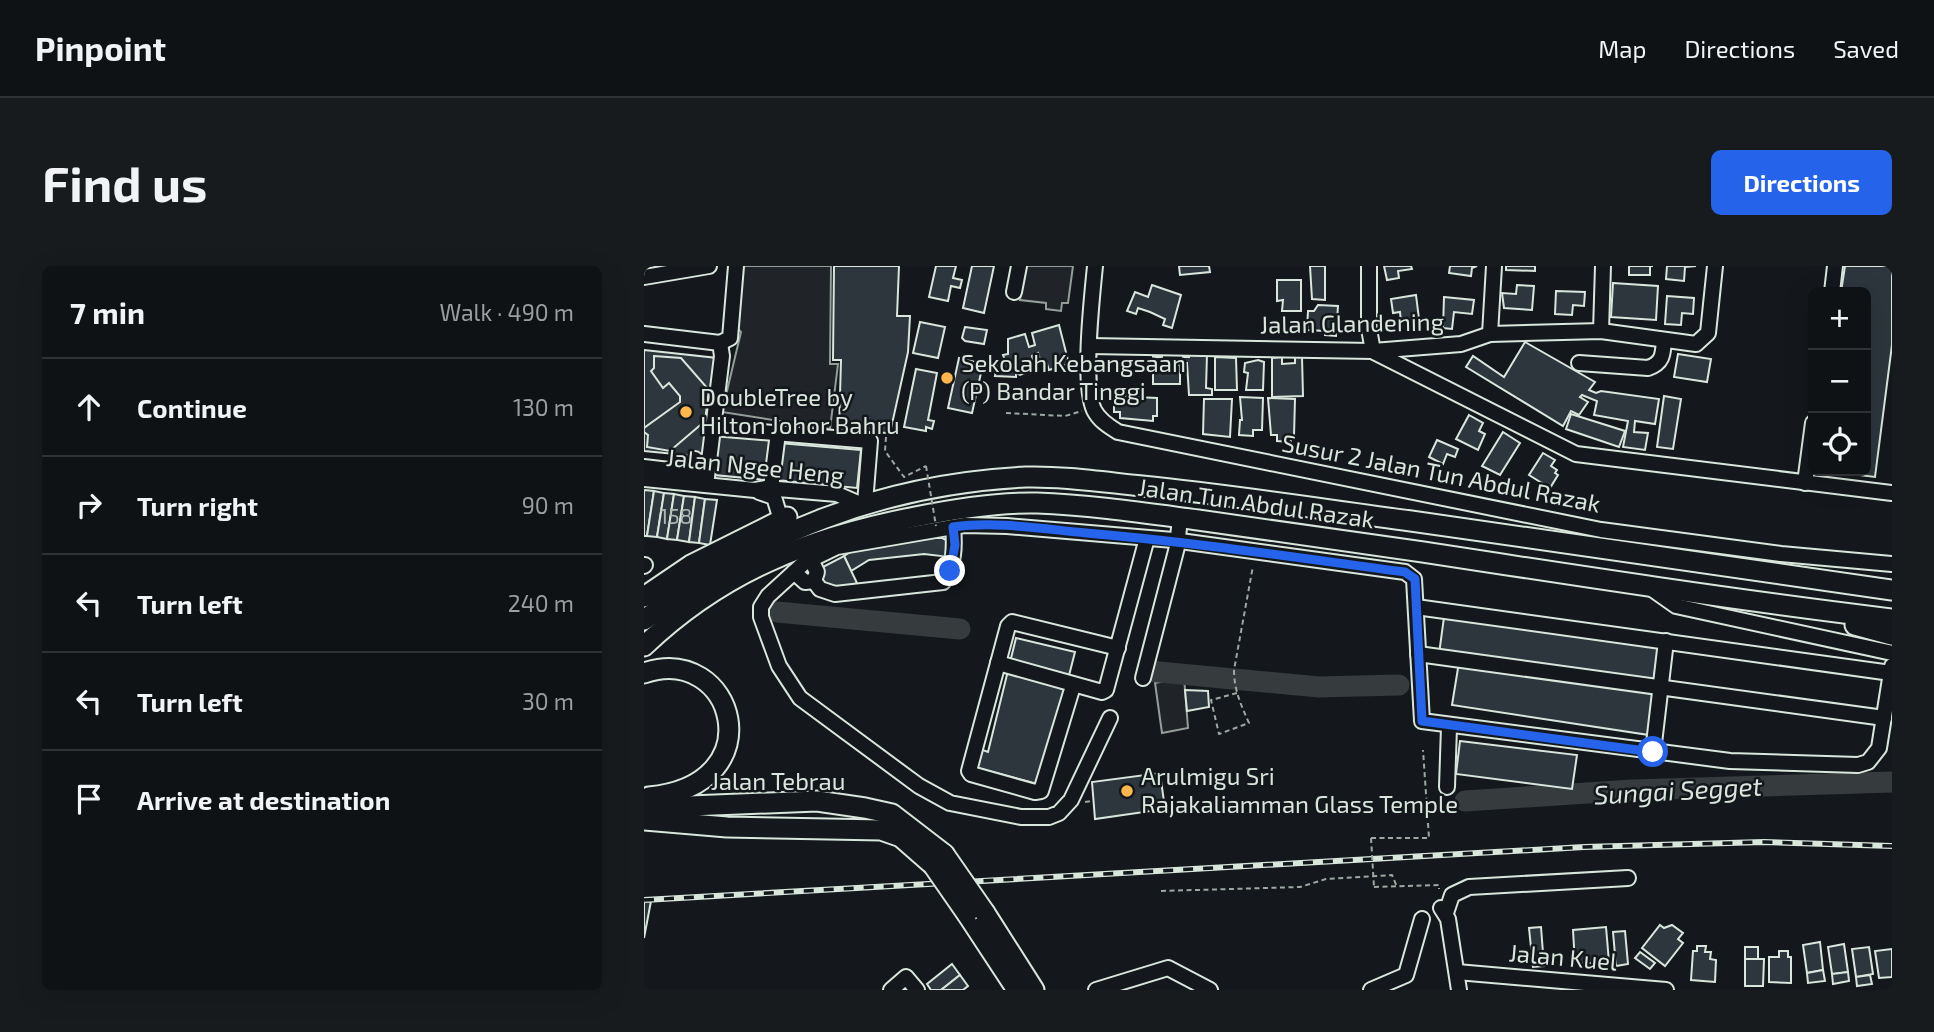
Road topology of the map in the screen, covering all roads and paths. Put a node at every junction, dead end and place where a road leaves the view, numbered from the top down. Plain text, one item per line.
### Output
1 (709, 266) edge
2 (736, 266) edge
3 (1019, 266) edge
4 (1095, 266) edge
5 (1369, 266) edge
6 (1493, 266) edge
7 (1603, 266) edge
8 (1715, 266) edge
9 (1835, 266) edge
10 (647, 273) edge
11 (1833, 287) edge
12 (1014, 292) dead end
13 (1601, 331) junction
14 (644, 334) edge
15 (1490, 334) junction
16 (1664, 340) junction
17 (720, 343) junction
18 (1090, 346) junction
19 (1373, 351) junction
20 (1579, 363) dead end
21 (1095, 412) junction
22 (1006, 413) dead end
23 (713, 428) junction
24 (778, 433) junction
25 (886, 437) dead end
26 (695, 459) dead end
27 (1808, 460) edge
28 (644, 467) edge
29 (644, 479) edge
30 (698, 482) junction
31 (1805, 483) junction
32 (771, 488) junction
33 (755, 490) junction
34 (1892, 493) edge
35 (862, 504) junction
36 (1121, 510) junction
37 (1180, 518) junction
38 (936, 526) dead end
39 (953, 527) junction
40 (1140, 537) junction
41 (796, 539) junction
42 (1178, 541) junction
43 (1255, 556) dead end
44 (1780, 560) junction
45 (1892, 563) edge
46 (1754, 570) junction
47 (794, 572) junction
48 (1892, 577) edge
49 (814, 580) junction
50 (1647, 585) junction
51 (1892, 590) edge
52 (644, 597) edge
53 (1416, 607) junction
54 (1790, 607) junction
55 (1892, 619) edge
56 (644, 620) edge
57 (1892, 635) edge
58 (1666, 641) junction
59 (644, 646) edge
60 (1865, 647) junction
61 (1118, 648) junction
62 (1892, 653) edge
63 (1419, 654) junction
64 (998, 663) junction
65 (1860, 668) junction
66 (1891, 669) edge
67 (644, 673) edge
68 (1143, 678) dead end
69 (1073, 686) junction
70 (1660, 688) junction
71 (1237, 693) junction
72 (1110, 718) dead end
73 (1884, 718) junction
74 (1449, 727) junction
75 (1423, 750) dead end
76 (1653, 752) junction
77 (1447, 788) dead end
78 (644, 799) edge
79 (644, 820) edge
80 (939, 860) junction
81 (1628, 878) dead end
82 (1397, 887) junction
83 (1161, 891) dead end
84 (1443, 910) junction
85 (976, 914) junction
86 (1422, 919) dead end
87 (1457, 972) junction
88 (891, 990) edge
89 (917, 990) edge
90 (1017, 990) edge
91 (1034, 990) edge
92 (1096, 990) edge
93 (1210, 990) edge
94 (1371, 990) edge
95 (1459, 990) edge
96 (1666, 990) edge

1 - 10 street
2 - 17 street
3 - 12 street
4 - 18 street
5 - 19 street
6 - 15 street
7 - 13 street
8 - 16 street, Jalan Glandening
9 - 11 street
13 - 15 street, Jalan Glandening
13 - 16 street, Jalan Glandening
14 - 17 street
15 - 19 street, Jalan Glandening
16 - 20 street
17 - 23 street
18 - 19 street, Jalan Glandening
18 - 21 street
19 - 31 street
21 - 22 path
21 - 44 street, Susur 2 Jalan Tun Abdul Razak
23 - 24 street
23 - 30 street
24 - 32 street
24 - 35 street
25 - 38 path, bridge
26 - 30 street
27 - 31 street
28 - 30 street
29 - 30 street, Jalan Ngee Heng
30 - 33 street, Jalan Ngee Heng
31 - 34 street
32 - 33 street, Jalan Ngee Heng
32 - 35 street, Jalan Ngee Heng
33 - 41 street
35 - 41 highway, Jalan Tun Abdul Razak
35 - 46 highway, Jalan Tun Abdul Razak
36 - 37 highway, Jalan Tun Abdul Razak
36 - 40 street
36 - 41 highway, Jalan Tun Abdul Razak
37 - 42 street
37 - 50 highway, Jalan Tun Abdul Razak
39 - 40 street
39 - 41 street
39 - 49 street
40 - 42 street
40 - 61 street
41 - 47 street
41 - 49 street
41 - 52 highway
41 - 56 highway, Jalan Tun Abdul Razak
41 - 59 highway, Jalan Tun Abdul Razak
42 - 53 street
42 - 68 street
43 - 71 path
44 - 45 street, Susur 2 Jalan Tun Abdul Razak
44 - 46 highway
44 - 48 highway
46 - 51 highway, Jalan Tun Abdul Razak
47 - 49 street
47 - 72 street
50 - 54 highway, Jalan Tun Abdul Razak
50 - 60 street
53 - 58 street
53 - 63 street
54 - 55 highway, Jalan Tun Abdul Razak
54 - 57 highway
58 - 65 street
58 - 70 street
60 - 62 street
60 - 65 street
61 - 64 street
61 - 69 street
63 - 70 street
63 - 74 street
64 - 69 street
64 - 69 street
65 - 66 street
66 - 73 street
67 - 78 highway
70 - 73 street
70 - 76 street
71 - 71 path
73 - 76 street
74 - 76 street
74 - 77 street
75 - 82 path, bridge
78 - 80 highway, Jalan Tebrau
79 - 80 highway, Jalan Tebrau
80 - 85 highway, Jalan Tebrau, bridge
81 - 84 street
82 - 83 path
82 - 84 path
84 - 87 street
85 - 90 highway, Jalan Tebrau
85 - 91 highway, Jalan Tebrau
86 - 94 street
87 - 95 street
87 - 96 street, Jalan Kuel
88 - 89 street
92 - 93 street

